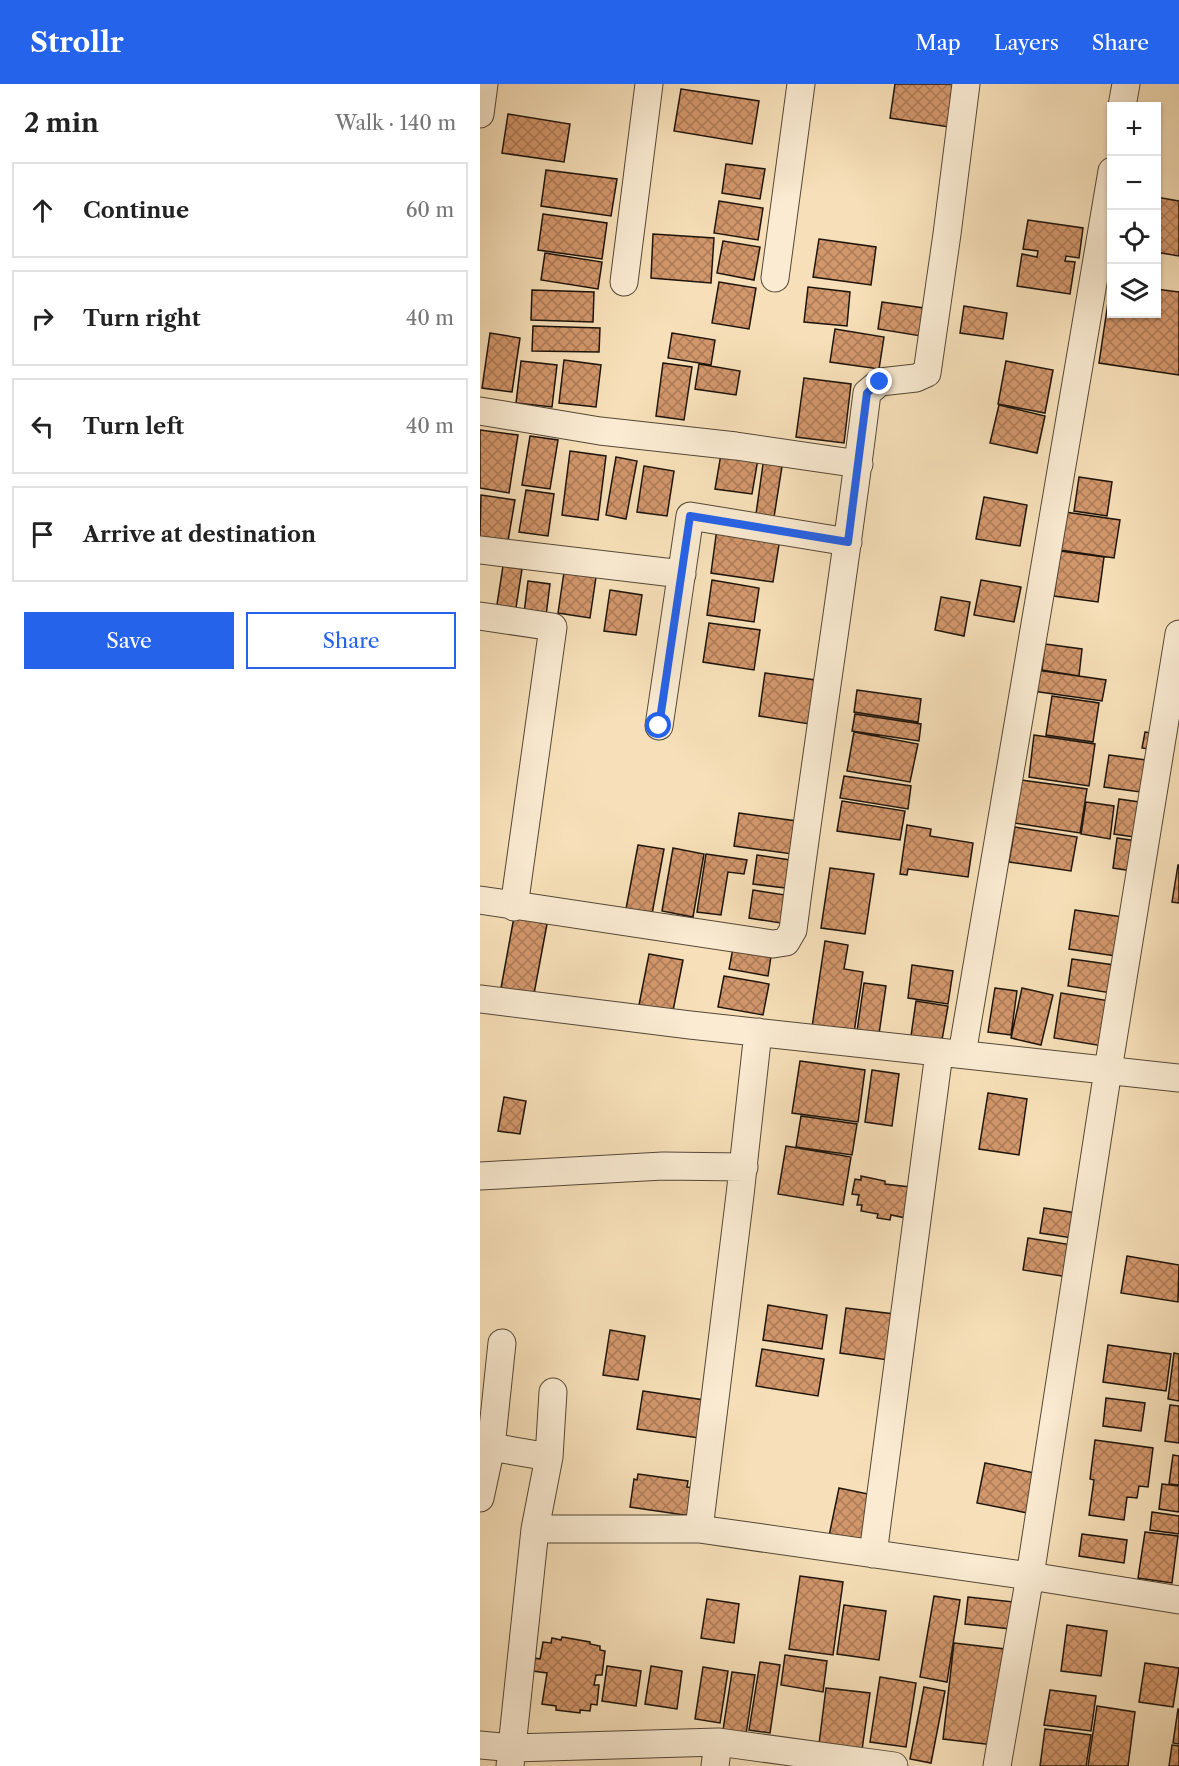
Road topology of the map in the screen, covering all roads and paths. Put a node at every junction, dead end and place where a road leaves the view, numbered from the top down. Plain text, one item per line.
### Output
1 (484, 84) edge
2 (649, 84) edge
3 (801, 84) edge
4 (966, 84) edge
5 (1126, 84) edge
6 (1123, 102) edge
7 (480, 114) edge
8 (1107, 198) edge
9 (775, 278) dead end
10 (624, 282) dead end
11 (480, 411) edge
12 (859, 464) junction
13 (848, 542) junction
14 (480, 550) edge
15 (682, 574) junction
16 (480, 616) edge
17 (1179, 634) edge
18 (659, 726) dead end
19 (480, 900) edge
20 (514, 907) junction
21 (480, 999) edge
22 (758, 1032) junction
23 (951, 1053) junction
24 (1107, 1070) junction
25 (1179, 1078) edge
26 (744, 1167) junction
27 (480, 1176) edge
28 (502, 1343) dead end
29 (553, 1392) dead end
30 (491, 1447) junction
31 (549, 1456) junction
32 (480, 1498) edge
33 (535, 1528) junction
34 (699, 1529) junction
35 (873, 1554) junction
36 (1030, 1576) junction
37 (1179, 1600) edge
38 (480, 1745) edge
39 (716, 1754) edge
40 (511, 1757) edge
41 (894, 1766) edge
42 (998, 1766) edge

1 - 7 street
2 - 10 street
3 - 9 street
4 - 12 street
5 - 6 street
8 - 23 street
11 - 12 street
12 - 13 street
13 - 15 street
13 - 20 street
14 - 15 street
15 - 18 street
16 - 20 street
17 - 24 street
19 - 20 street
21 - 22 street
22 - 23 street
22 - 26 street
23 - 24 street
23 - 35 street
24 - 25 street
24 - 36 street
26 - 27 street
26 - 34 street
28 - 30 street
29 - 31 street
30 - 31 street
30 - 32 street
31 - 33 street
33 - 34 street
33 - 40 street
34 - 35 street
35 - 36 street
36 - 37 street
36 - 42 street
38 - 40 street
39 - 40 street
39 - 41 street

